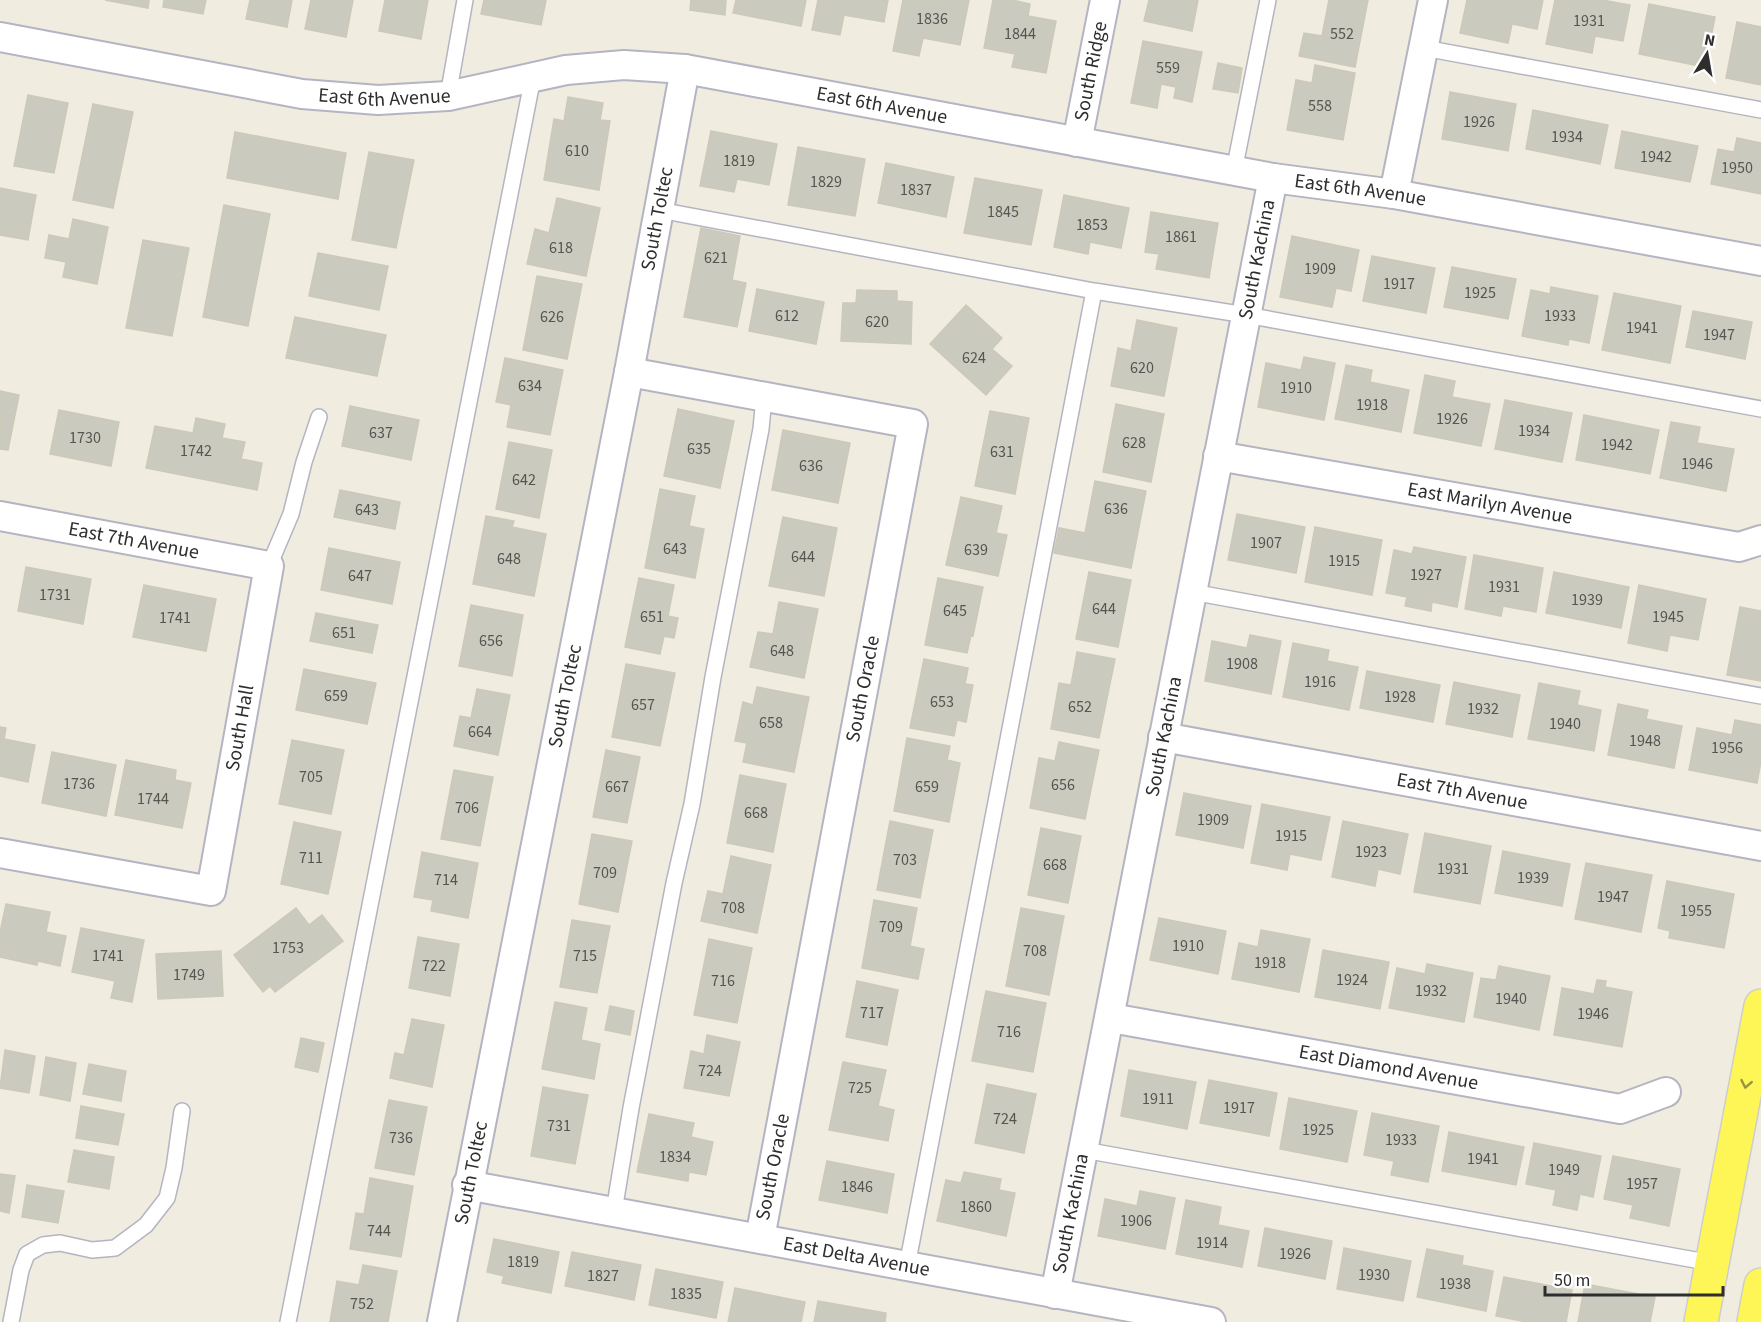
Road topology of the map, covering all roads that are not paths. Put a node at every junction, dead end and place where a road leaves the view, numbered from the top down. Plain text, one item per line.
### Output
1 (465, 0) edge
2 (1105, 0) edge
3 (1268, 0) edge
4 (1433, 0) edge
5 (0, 37) edge
6 (1424, 48) junction
7 (685, 69) junction
8 (533, 77) junction
9 (448, 96) junction
10 (1761, 110) edge
11 (1077, 142) junction
12 (1234, 171) junction
13 (1273, 178) junction
14 (1394, 194) junction
15 (659, 210) junction
16 (1761, 261) edge
17 (1094, 291) junction
18 (1246, 315) junction
19 (629, 372) junction
20 (764, 397) junction
21 (1761, 409) edge
22 (319, 417) dead end
23 (1218, 456) junction
24 (0, 516) edge
25 (1761, 540) edge
26 (269, 566) junction
27 (1192, 592) junction
28 (1761, 696) edge
29 (1163, 737) junction
30 (1761, 846) edge
31 (0, 853) edge
32 (1761, 1006) edge
33 (1111, 1017) junction
34 (1666, 1092) dead end
35 (182, 1111) dead end
36 (1084, 1150) junction
37 (467, 1185) junction
38 (614, 1211) junction
39 (760, 1238) junction
40 (1712, 1263) junction
41 (907, 1266) junction
42 (1761, 1285) edge
43 (1055, 1294) junction
44 (447, 1321) edge
45 (11, 1322) edge
46 (288, 1322) edge
47 (1211, 1322) edge
48 (1701, 1322) edge
49 (1754, 1322) edge

1 - 9 lane
2 - 11 street, South Ridge
3 - 12 lane
4 - 6 street
5 - 9 street, East 6th Avenue
6 - 10 lane
6 - 14 street
7 - 8 street, East 6th Avenue
7 - 11 street, East 6th Avenue
7 - 15 street, South Toltec
8 - 9 street, East 6th Avenue
8 - 46 lane
11 - 12 street, East 6th Avenue
12 - 13 street, East 6th Avenue
13 - 14 street, East 6th Avenue
13 - 18 street, South Kachina
14 - 16 street, East 6th Avenue
15 - 17 lane
15 - 19 street, South Toltec
17 - 18 lane
17 - 41 lane
18 - 21 lane
18 - 23 street, South Kachina
19 - 20 street, South Oracle
19 - 37 street, South Toltec
20 - 38 lane
20 - 39 street, South Oracle
22 - 26 lane
23 - 25 street, East Marilyn Avenue
23 - 27 street, South Kachina
24 - 26 street, East 7th Avenue
26 - 31 street, South Hall
27 - 28 lane
27 - 29 street, South Kachina
29 - 30 street, East 7th Avenue
29 - 33 street, South Kachina
32 -> 40 main road
33 - 34 street, East Diamond Avenue
33 - 36 street, South Kachina
35 - 45 lane
36 - 40 lane
36 - 43 street, South Kachina
37 - 38 street, East Delta Avenue
37 - 44 street, South Toltec
38 - 39 street, East Delta Avenue
39 - 41 street, East Delta Avenue
40 - 48 main road
41 - 43 street, East Delta Avenue
42 - 49 main road
43 - 47 street, East Delta Avenue

